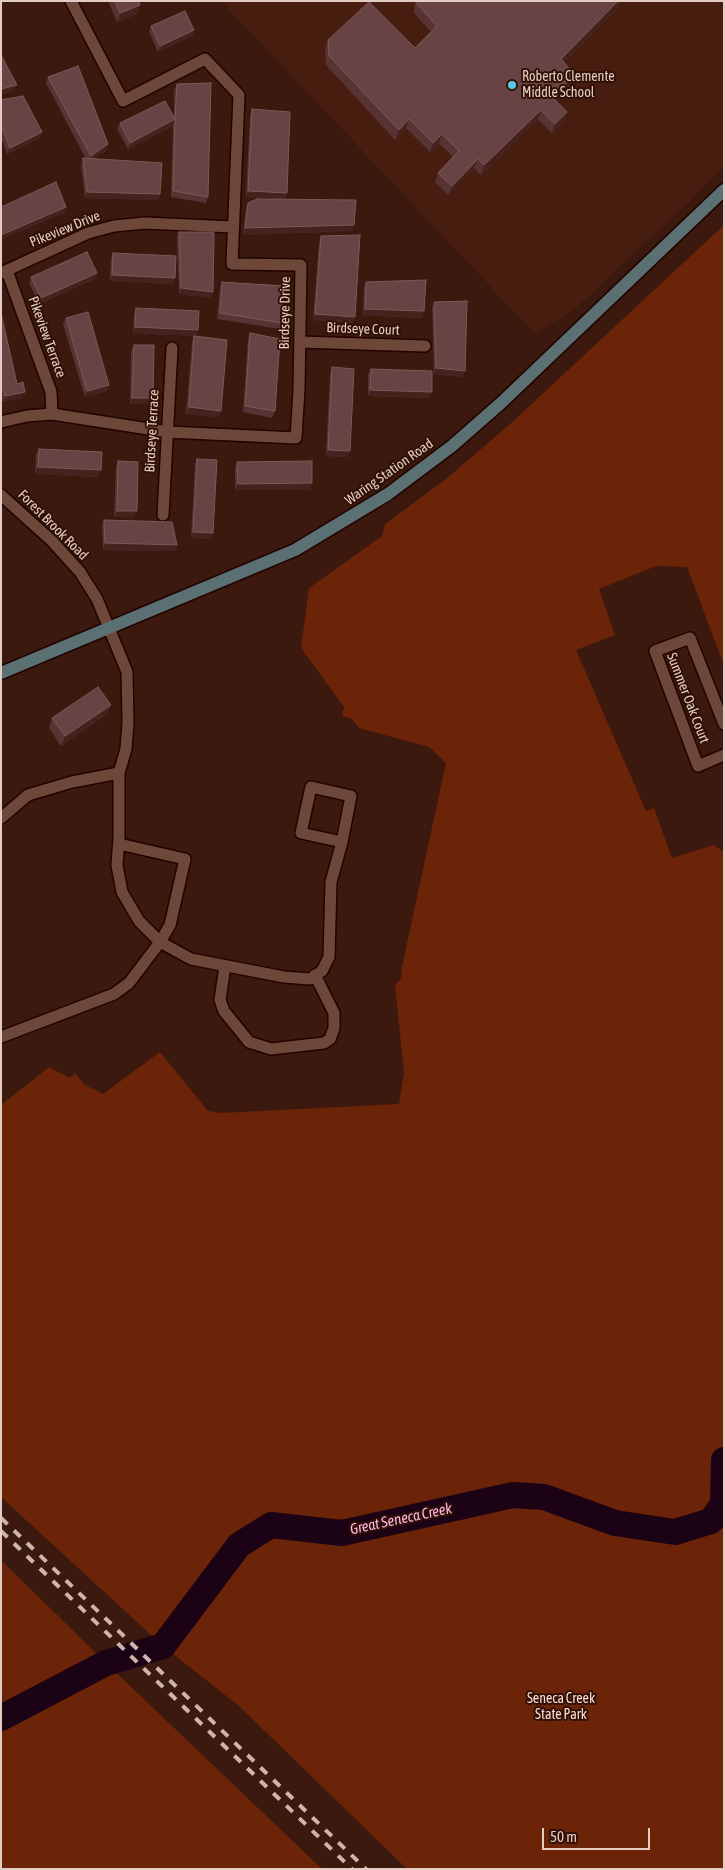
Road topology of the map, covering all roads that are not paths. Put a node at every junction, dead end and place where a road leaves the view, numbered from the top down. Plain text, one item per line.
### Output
1 (71, 1) edge
2 (724, 190) edge
3 (233, 227) junction
4 (4, 272) edge
5 (300, 342) junction
6 (425, 346) dead end
7 (172, 348) dead end
8 (52, 414) junction
9 (1, 422) edge
10 (168, 432) junction
11 (1, 495) edge
12 (163, 515) dead end
13 (110, 629) junction
14 (1, 673) edge
15 (724, 724) edge
16 (724, 755) edge
17 (119, 773) junction
18 (1, 818) edge
19 (342, 842) junction
20 (119, 844) junction
21 (160, 942) junction
22 (225, 966) junction
23 (315, 975) junction
24 (1, 1037) edge

1 - 3 street, Birdseye Drive
2 - 13 street, Waring Station Road
3 - 4 street, Pikeview Drive
3 - 5 street, Birdseye Drive
4 - 8 street, Pikeview Terrace
5 - 6 street, Birdseye Court
5 - 10 street, Birdseye Drive
7 - 10 street, Birdseye Terrace
8 - 9 street, Birdseye Drive
8 - 10 street, Birdseye Drive
10 - 12 street, Birdseye Terrace
11 - 13 street, Forest Brook Road
13 - 14 street, Waring Station Road
13 - 17 street, Forest Brook Road
15 - 16 street, Summer Oak Court
17 - 18 street
17 - 20 street, Forest Brook Road
19 - 19 street
19 - 23 street
20 - 21 street, Forest Brook Road
20 - 21 street
21 - 22 street, Forest Brook Road
21 - 24 street
22 - 23 street, Forest Brook Road
22 - 23 street

